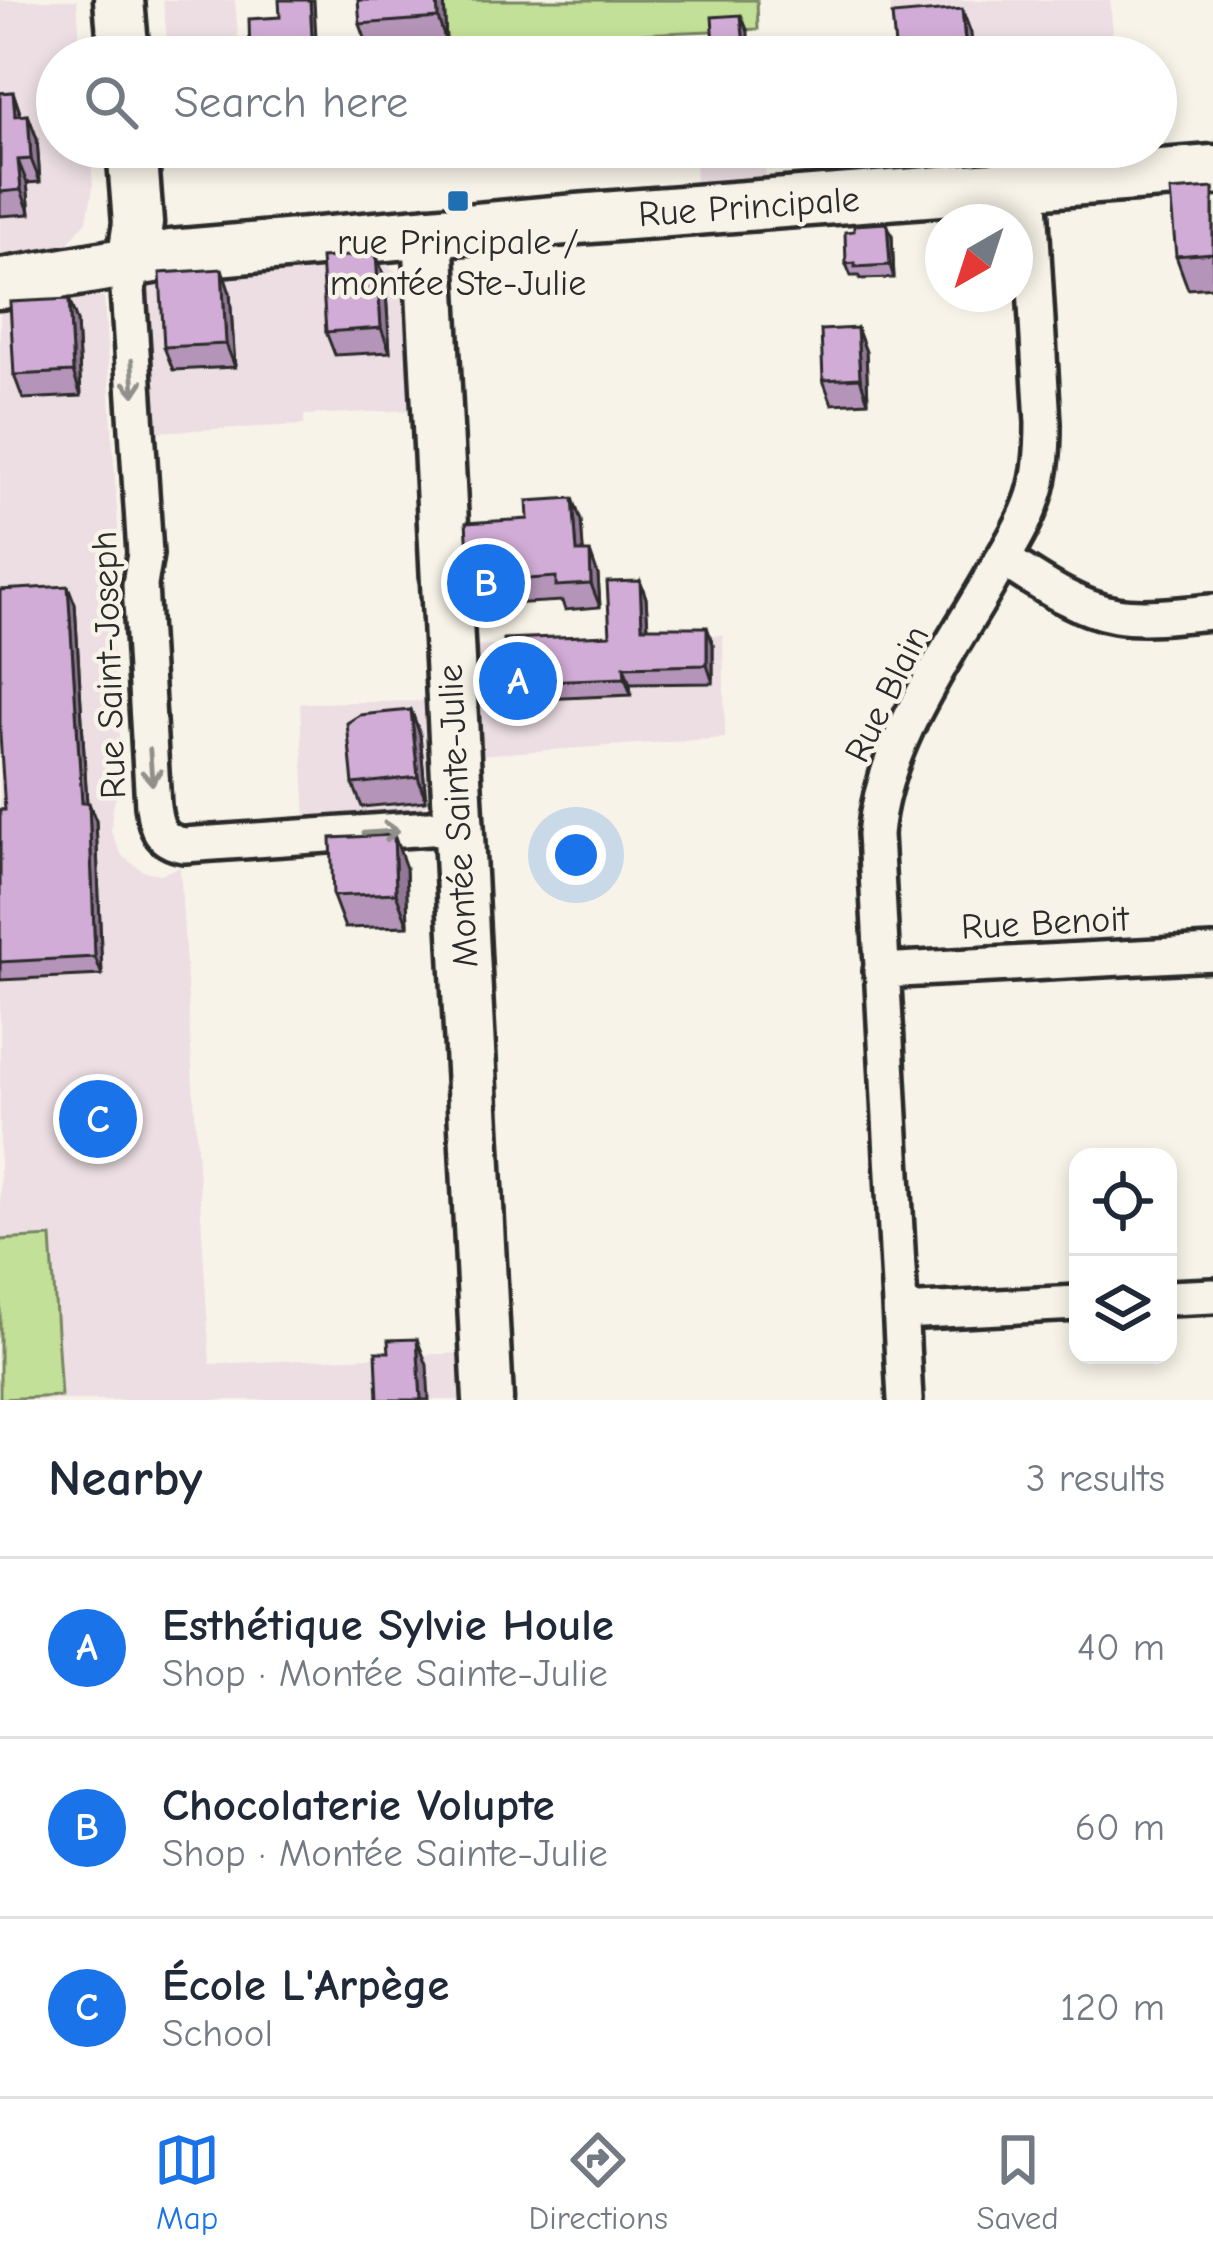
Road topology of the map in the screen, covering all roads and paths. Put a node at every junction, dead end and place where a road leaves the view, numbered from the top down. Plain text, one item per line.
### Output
1 (118, 0) edge
2 (122, 36) edge
3 (134, 168) edge
4 (1213, 170) edge
5 (1029, 185) junction
6 (428, 232) junction
7 (132, 261) junction
8 (0, 284) edge
9 (1003, 559) junction
10 (1213, 612) edge
11 (459, 826) junction
12 (1213, 953) edge
13 (881, 971) junction
14 (1213, 1296) edge
15 (1177, 1298) edge
16 (1069, 1303) edge
17 (901, 1312) junction
18 (488, 1400) edge
19 (905, 1400) edge

1 - 2 street
3 - 7 street
4 - 5 street, Rue Principale
5 - 6 street, Rue Principale
5 - 9 street, Rue Blain
6 - 7 street, Rue Principale
6 - 11 street, Montée Sainte-Julie
7 - 8 street, Rue Principale
7 -> 11 street, Rue Saint-Joseph
9 - 10 street
9 - 13 street, Rue Blain
11 - 18 street, Montée Sainte-Julie
12 - 13 street, Rue Benoit
13 - 17 street, Rue Blain
14 - 15 street
16 - 17 street
17 - 19 street, Rue Blain

